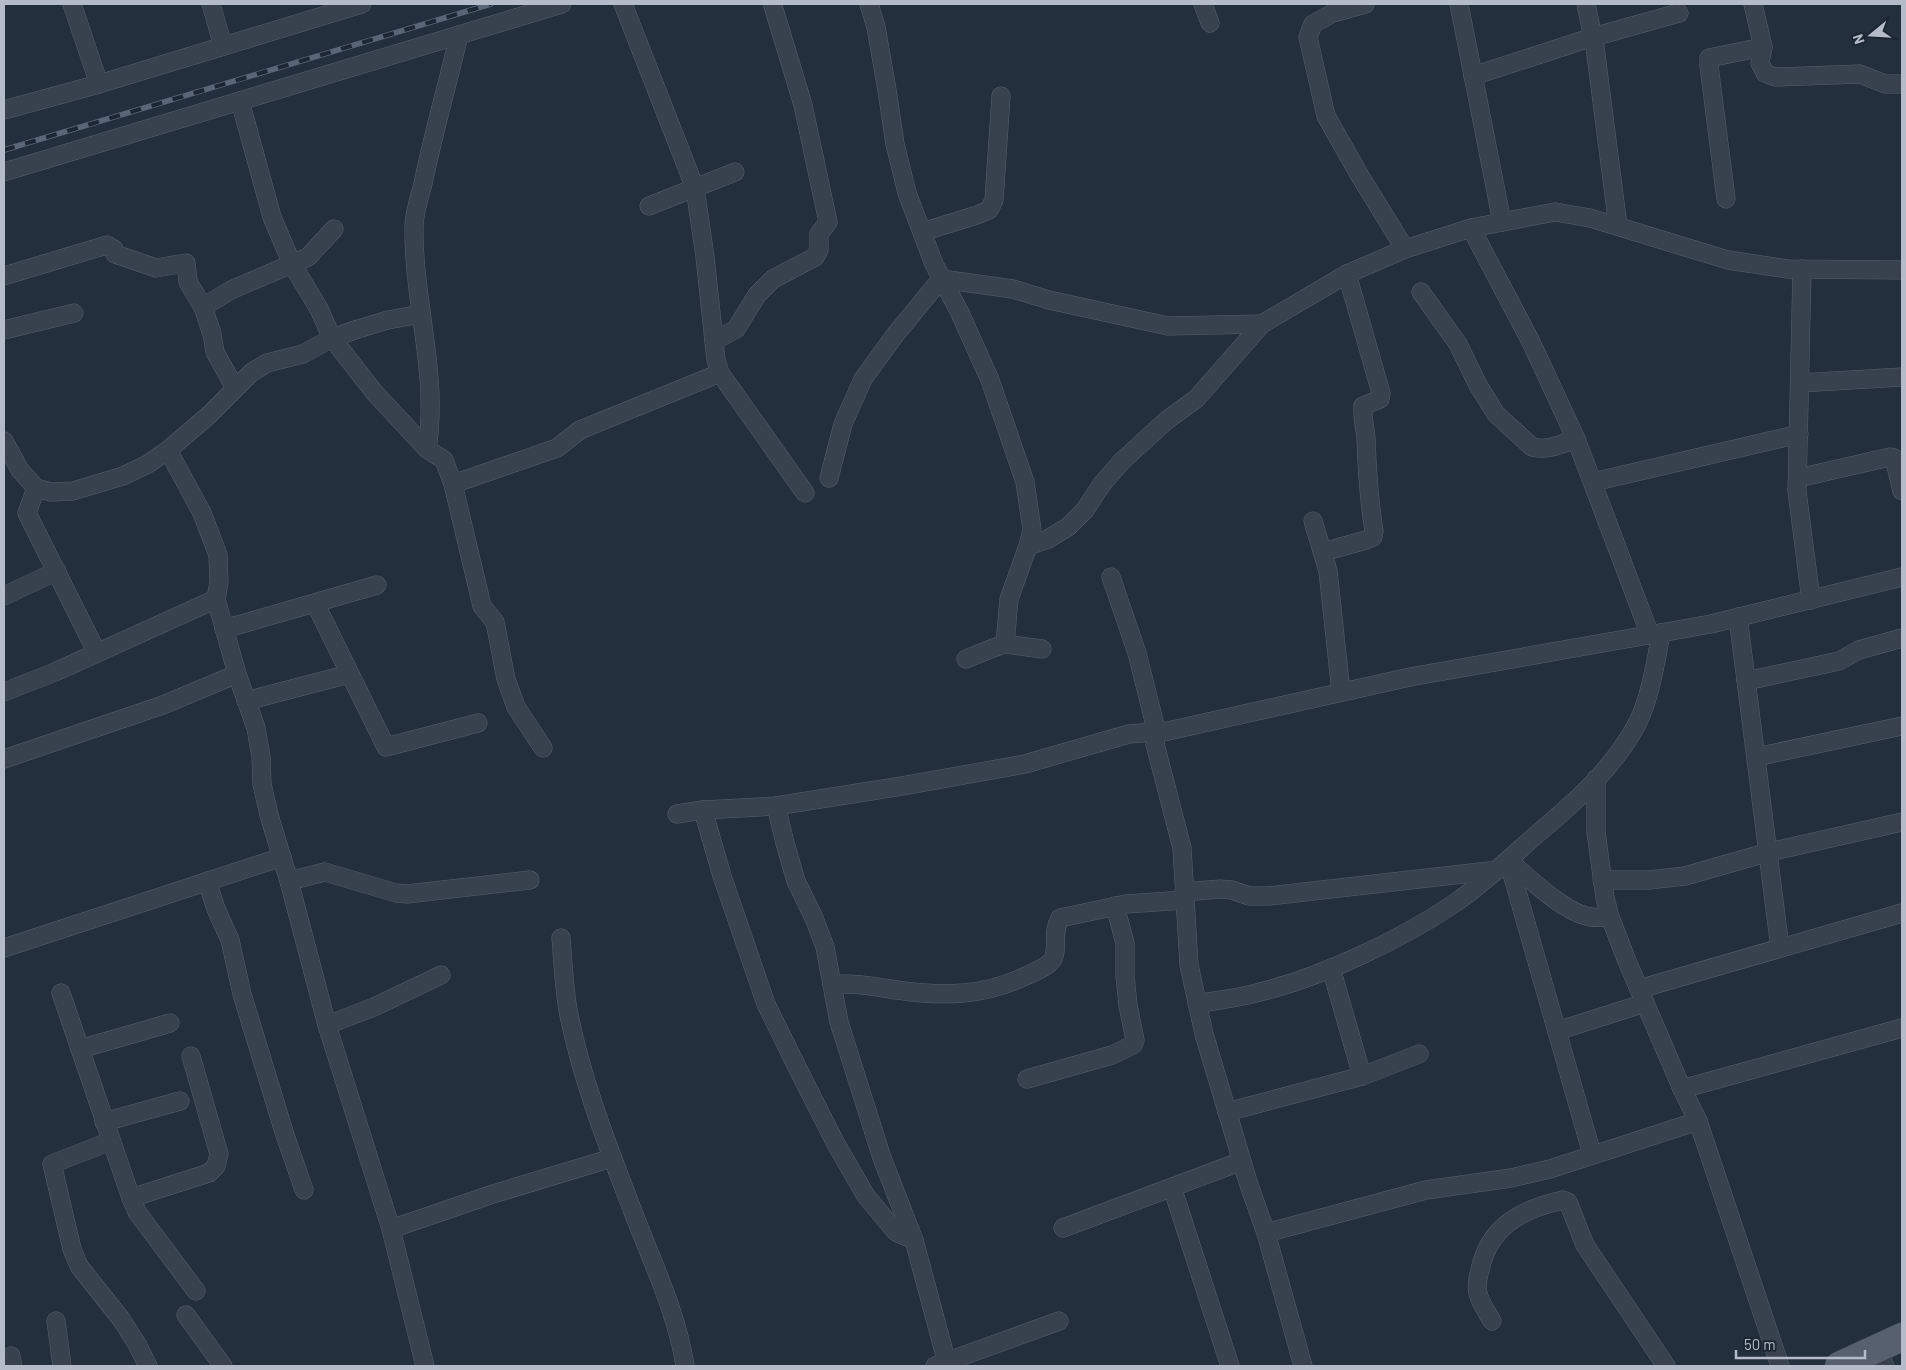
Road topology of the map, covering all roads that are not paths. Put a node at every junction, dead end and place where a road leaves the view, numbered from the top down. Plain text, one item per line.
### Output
1 (72, 4) edge
2 (211, 4) edge
3 (362, 4) edge
4 (562, 4) edge
5 (622, 4) edge
6 (869, 4) edge
7 (1203, 4) edge
8 (1365, 4) edge
9 (1459, 4) edge
10 (1586, 4) edge
11 (1753, 4) edge
12 (773, 6) dead end
13 (1334, 9) edge
14 (1679, 13) dead end
15 (1210, 23) dead end
16 (459, 35) junction
17 (1593, 37) junction
18 (223, 46) junction
19 (1763, 46) junction
20 (1473, 76) junction
21 (99, 84) junction
22 (1902, 84) edge
23 (1002, 96) dead end
24 (240, 101) junction
25 (4, 110) edge
26 (4, 172) edge
27 (735, 172) dead end
28 (695, 188) junction
29 (1726, 199) dead end
30 (648, 206) dead end
31 (1502, 222) junction
32 (1618, 226) junction
33 (1471, 228) junction
34 (334, 229) dead end
35 (922, 232) junction
36 (1405, 249) junction
37 (292, 264) junction
38 (1802, 269) junction
39 (1902, 270) edge
40 (1347, 274) junction
41 (4, 276) edge
42 (941, 279) junction
43 (1421, 292) dead end
44 (203, 307) junction
45 (74, 313) dead end
46 (421, 314) junction
47 (1262, 324) junction
48 (4, 330) edge
49 (332, 338) junction
50 (714, 341) junction
51 (720, 373) junction
52 (1902, 376) edge
53 (1800, 383) junction
54 (235, 388) junction
55 (1799, 434) junction
56 (1576, 440) junction
57 (4, 441) edge
58 (168, 450) junction
59 (427, 450) junction
60 (829, 478) dead end
61 (1798, 478) junction
62 (1593, 482) junction
63 (453, 484) junction
64 (36, 488) junction
65 (1902, 490) edge
66 (805, 493) dead end
67 (1313, 522) dead end
68 (1028, 546) junction
69 (1323, 552) junction
70 (56, 571) junction
71 (1110, 576) dead end
72 (1902, 577) edge
73 (377, 585) dead end
74 (4, 596) edge
75 (216, 599) junction
76 (1811, 600) junction
77 (314, 603) junction
78 (1738, 617) junction
79 (224, 629) junction
80 (1656, 634) junction
81 (1902, 638) edge
82 (1005, 644) junction
83 (1042, 649) dead end
84 (97, 652) junction
85 (966, 659) dead end
86 (238, 674) junction
87 (349, 674) junction
88 (1746, 681) junction
89 (4, 692) edge
90 (1341, 692) junction
91 (246, 701) junction
92 (478, 723) dead end
93 (1902, 726) edge
94 (1157, 733) junction
95 (543, 748) dead end
96 (1756, 758) junction
97 (4, 760) edge
98 (1596, 780) junction
99 (776, 806) junction
100 (703, 810) junction
101 (678, 814) dead end
102 (1902, 822) edge
103 (1769, 852) junction
104 (282, 857) junction
105 (1503, 865) junction
106 (530, 880) dead end
107 (1602, 880) junction
108 (206, 881) junction
109 (289, 881) junction
110 (1184, 896) junction
111 (1115, 906) junction
112 (1902, 913) edge
113 (1610, 917) junction
114 (561, 938) dead end
115 (4, 948) edge
116 (1780, 948) junction
117 (1331, 968) junction
118 (441, 975) dead end
119 (832, 985) junction
120 (61, 993) dead end
121 (1642, 996) junction
122 (1197, 1004) junction
123 (170, 1023) dead end
124 (328, 1025) junction
125 (1902, 1028) edge
126 (1557, 1031) junction
127 (80, 1048) junction
128 (1419, 1054) dead end
129 (192, 1056) dead end
130 (1362, 1076) junction
131 (1026, 1079) dead end
132 (1682, 1089) junction
133 (180, 1101) dead end
134 (1227, 1112) junction
135 (1698, 1121) junction
136 (104, 1122) junction
137 (111, 1141) junction
138 (1592, 1154) junction
139 (612, 1158) junction
140 (1242, 1161) junction
141 (1172, 1187) junction
142 (304, 1190) dead end
143 (131, 1198) junction
144 (1063, 1228) dead end
145 (391, 1229) junction
146 (1266, 1233) junction
147 (914, 1240) junction
148 (196, 1291) dead end
149 (186, 1315) dead end
150 (56, 1321) dead end
151 (1492, 1321) dead end
152 (1059, 1322) dead end
153 (1902, 1337) edge
154 (1881, 1358) edge
155 (941, 1364) edge
156 (687, 1365) edge
157 (62, 1366) edge
158 (148, 1366) edge
159 (223, 1366) edge
160 (425, 1366) edge
161 (1230, 1366) edge
162 (1303, 1366) edge
163 (1666, 1366) edge
164 (1780, 1366) edge
165 (1839, 1366) edge

1 - 21 street
2 - 18 street
3 - 18 street
4 - 16 street
5 - 28 street
6 - 35 street
7 - 15 street
8 - 13 street
9 - 20 street
10 - 17 street
11 - 19 street
12 - 50 street
13 - 36 street
14 - 17 street
16 - 24 street
16 - 46 street
17 - 20 street
17 - 32 street
18 - 21 street
19 - 22 street
19 - 29 street
20 - 31 street
21 - 25 street
23 - 35 street
24 - 26 street
24 - 37 street
27 - 28 street
28 - 30 street
28 - 50 street
31 - 32 street
31 - 33 street
32 - 38 street
33 - 36 street
33 - 56 street
34 - 37 street
35 - 42 street
36 - 40 street
37 - 44 street
37 - 49 street
38 - 39 street
38 - 53 street
40 - 47 street
40 - 69 street
41 - 44 street
42 - 47 street
42 - 60 street
42 - 68 street
43 - 56 street
44 - 54 street
45 - 48 street
46 - 49 street
46 - 59 street
47 - 68 street
49 - 54 street
49 - 59 street
50 - 51 street
51 - 63 street
51 - 66 street
52 - 53 street
53 - 55 street
54 - 58 street
55 - 61 street
55 - 62 street
56 - 62 street
57 - 64 street
58 - 64 street
58 - 75 street
59 - 63 street
61 - 65 street
61 - 76 street
62 - 80 street
63 - 95 street
64 - 70 street
67 - 69 street
68 - 82 street
69 - 90 street
70 - 74 street
70 - 84 street
71 - 94 street
72 - 76 street
73 - 77 street
75 - 79 street
75 - 84 street
76 - 78 street
77 - 79 street
77 - 87 street
78 - 80 street
78 - 88 street
79 - 86 street
80 - 90 street
80 - 98 street
81 - 88 street
82 - 83 street
82 - 85 street
84 - 89 street
86 - 91 street
86 - 97 street
87 - 91 street
87 - 92 street
88 - 96 street
90 - 94 street
91 - 104 street
93 - 96 street
94 - 99 street
94 - 110 street
96 - 103 street
98 - 105 street
98 - 107 street
99 - 100 street
99 - 119 street
100 - 101 street
100 - 147 street
102 - 103 street
103 - 107 street
103 - 116 street
104 - 108 street
104 - 109 street
105 - 110 street
105 - 113 street
105 - 117 street
105 - 126 street
106 - 109 street
107 - 113 street
108 - 115 street
108 - 142 street
109 - 124 street
110 - 111 street
110 - 122 street
111 - 119 street
111 - 131 street
112 - 116 street
113 - 121 street
114 - 139 street
116 - 121 street
117 - 122 street
117 - 130 street
118 - 124 street
119 - 147 street
120 - 127 street
121 - 126 street
121 - 132 street
122 - 134 street
123 - 127 street
124 - 145 street
125 - 132 street
126 - 138 street
127 - 136 street
128 - 130 street
129 - 143 street
130 - 134 street
132 - 135 street
133 - 136 street
134 - 140 street
135 - 138 street
135 - 164 street
136 - 137 street
137 - 143 street
137 - 158 street
138 - 146 street
139 - 145 street
139 - 156 street
140 - 141 street
140 - 146 street
141 - 144 street
141 - 161 street
143 - 148 street
145 - 160 street
146 - 162 street
147 - 155 street
149 - 159 street
150 - 157 street
151 - 163 street
152 - 155 street
153 - 154 main road
154 - 165 main road

